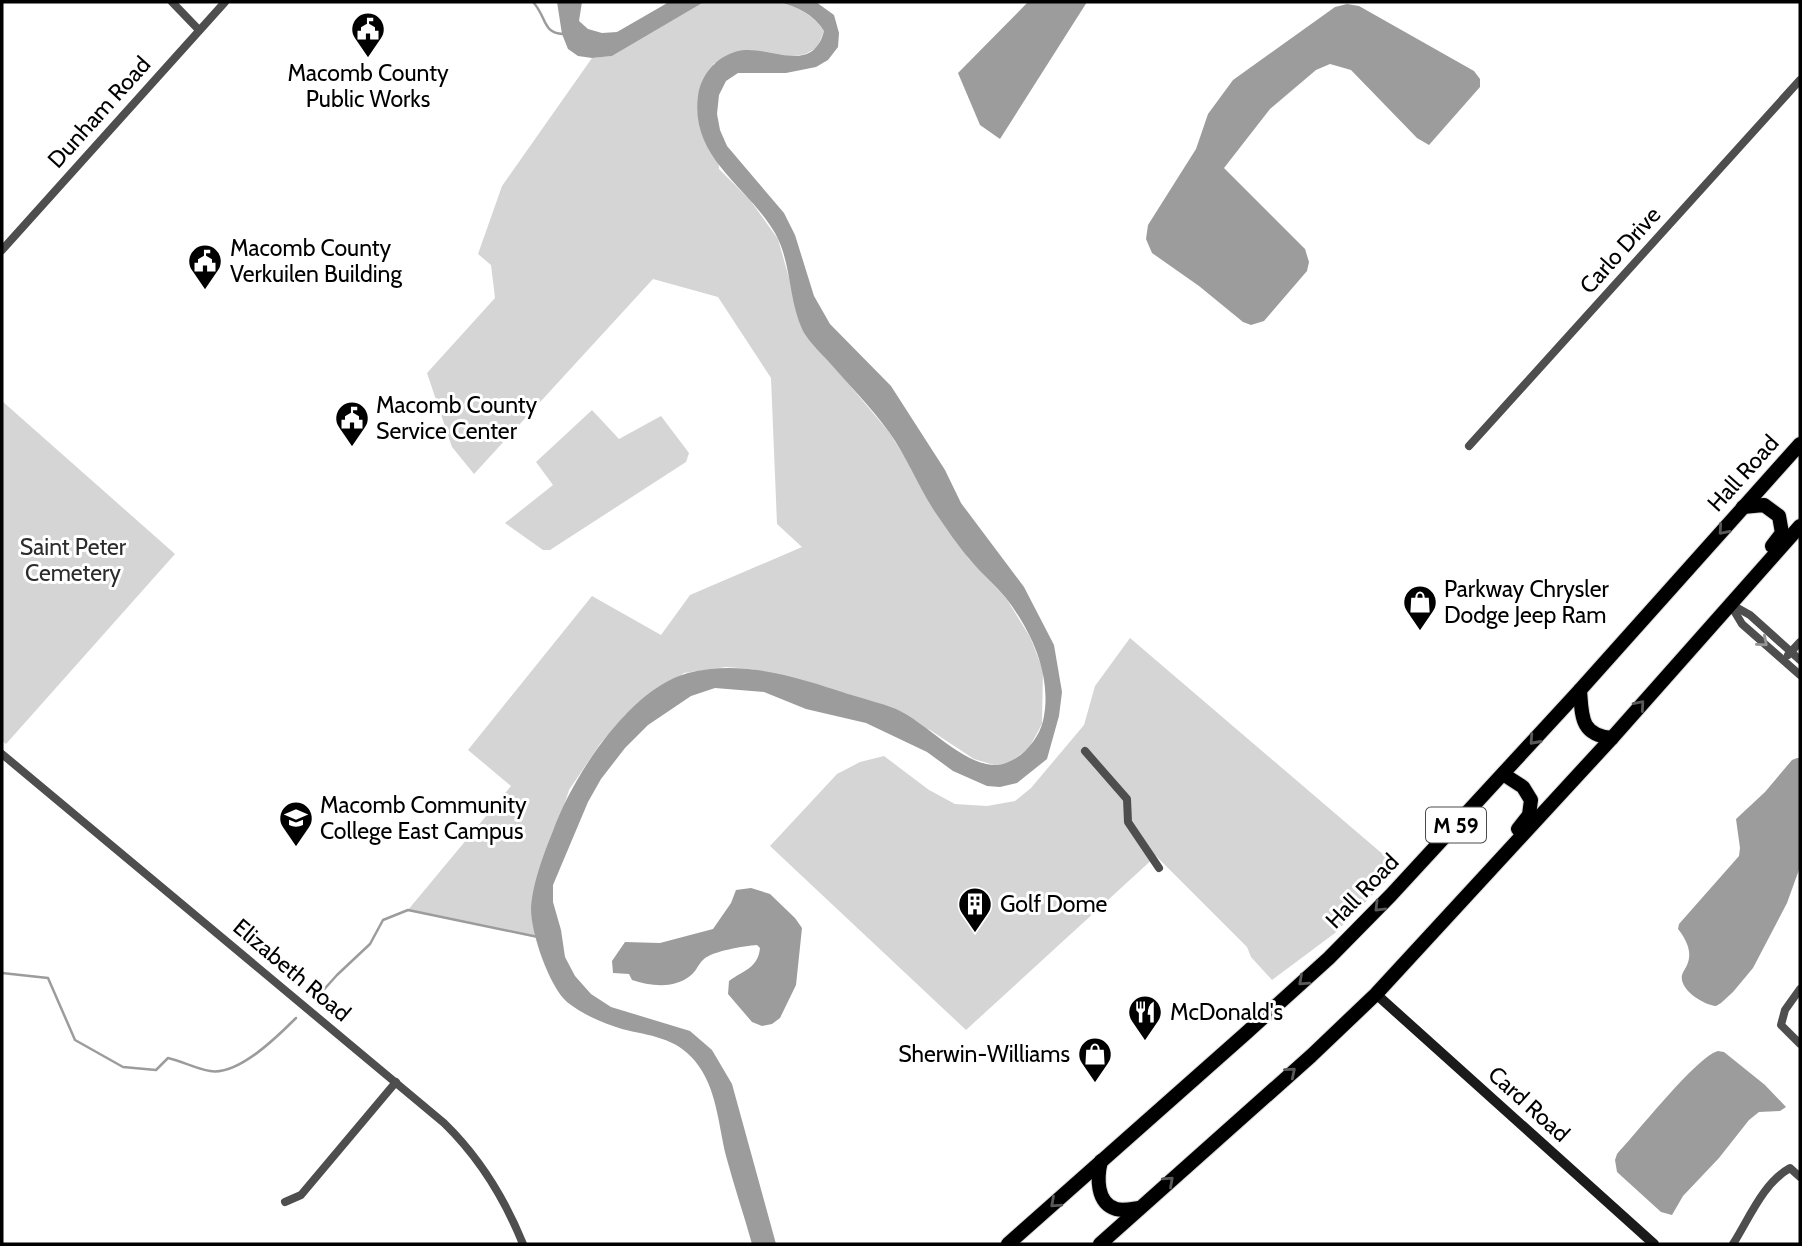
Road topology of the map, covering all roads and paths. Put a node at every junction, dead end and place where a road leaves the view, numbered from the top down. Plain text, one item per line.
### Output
1 (172, 2) edge
2 (225, 2) edge
3 (199, 30) junction
4 (1800, 80) edge
5 (2, 250) edge
6 (1800, 444) edge
7 (1469, 446) dead end
8 (1743, 507) junction
9 (1800, 526) edge
10 (1730, 604) junction
11 (1800, 642) edge
12 (1791, 652) junction
13 (1784, 660) junction
14 (1800, 660) edge
15 (1800, 675) edge
16 (1580, 690) junction
17 (1612, 738) junction
18 (1085, 751) dead end
19 (2, 754) edge
20 (1503, 774) junction
21 (1159, 868) dead end
22 (1464, 902) junction
23 (1800, 989) edge
24 (1376, 994) junction
25 (1800, 1044) edge
26 (396, 1082) junction
27 (1101, 1161) junction
28 (1800, 1177) edge
29 (285, 1202) dead end
30 (1139, 1208) junction
31 (523, 1244) edge
32 (1010, 1244) edge
33 (1023, 1244) edge
34 (1100, 1244) edge
35 (1654, 1244) edge
36 (1733, 1244) edge

1 - 3 street
2 - 3 street, Dunham Road
3 - 5 street, Dunham Road
4 - 7 street, Carlo Drive
6 - 8 highway, Hall Road / M 59
8 - 10 highway
8 -> 16 highway, Hall Road / M 59
9 - 10 highway, M 59
10 - 12 street
10 -> 13 street
17 -> 10 highway, M 59
11 - 12 street
12 - 13 street
12 - 14 street
13 - 15 street
16 - 17 highway
16 -> 20 highway, Hall Road / M 59
17 - 22 highway, M 59
18 - 21 street
19 - 26 street, Elizabeth Road
20 - 22 highway
20 -> 27 highway, Hall Road / M 59
22 - 24 highway, M 59
23 - 25 street
30 -> 24 highway, M 59
24 - 35 street, Card Road
26 - 29 street
26 - 31 street, Elizabeth Road
27 - 30 highway
27 -> 32 highway, Hall Road / M 59
28 - 36 street
30 - 34 highway, M 59
32 - 33 highway

